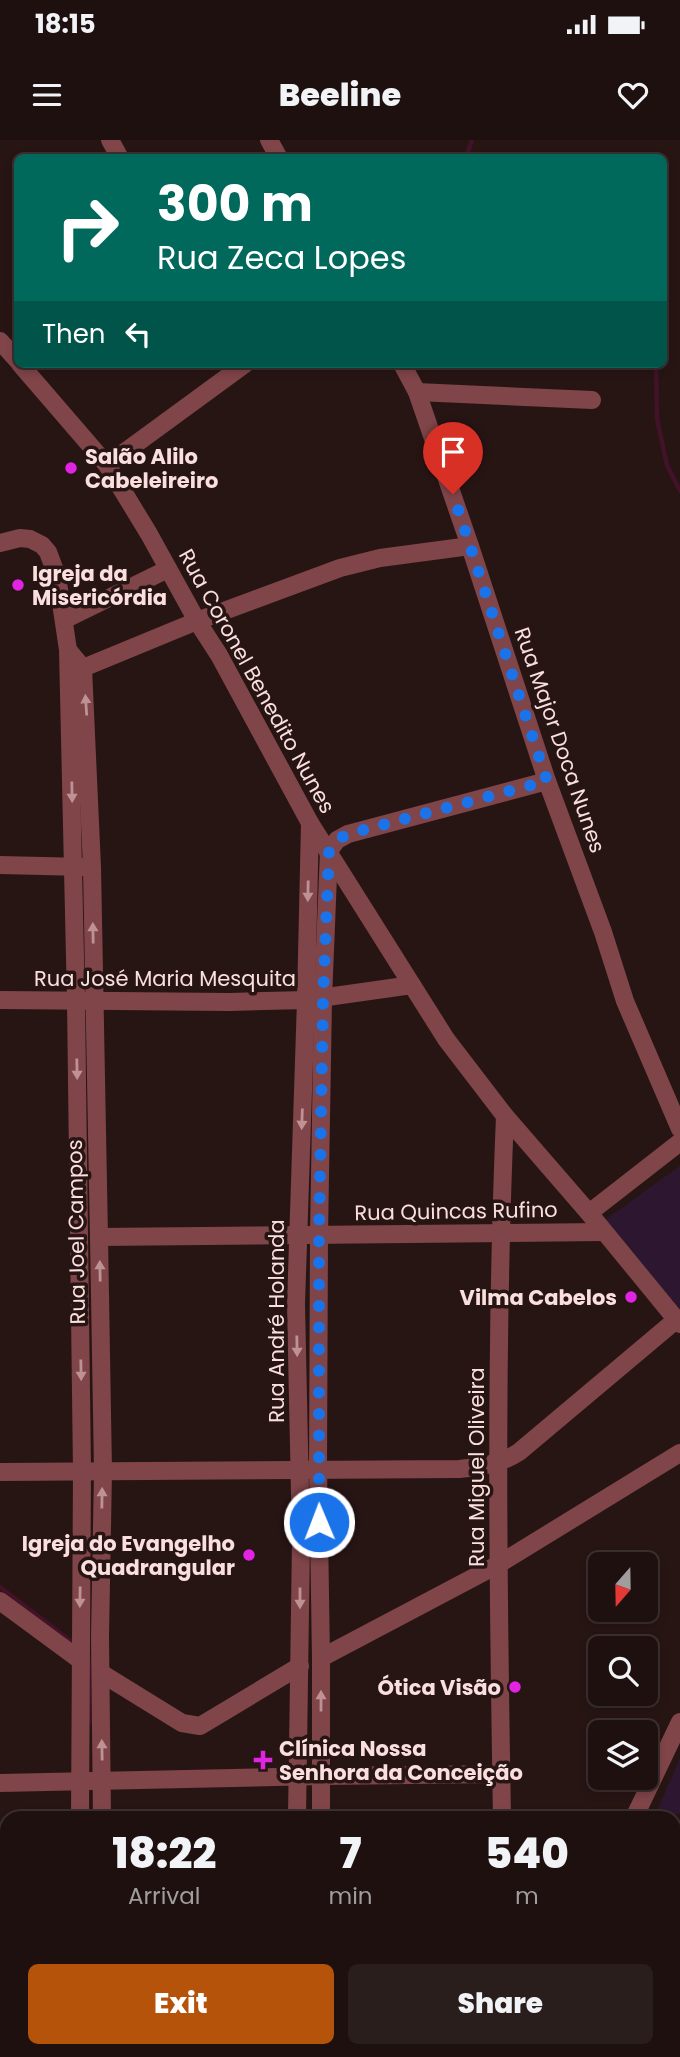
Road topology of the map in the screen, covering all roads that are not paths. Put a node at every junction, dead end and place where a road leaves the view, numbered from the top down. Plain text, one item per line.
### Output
1 (1, 343) edge
2 (14, 357) edge
3 (23, 368) edge
4 (240, 368) edge
5 (404, 368) edge
6 (417, 392) junction
7 (592, 400) dead end
8 (107, 465) junction
9 (0, 543) edge
10 (470, 546) junction
11 (168, 569) junction
12 (64, 620) junction
13 (197, 621) junction
14 (76, 670) junction
15 (547, 781) junction
16 (310, 823) junction
17 (329, 852) junction
18 (0, 865) edge
19 (73, 867) junction
20 (92, 867) junction
21 (412, 985) junction
22 (0, 1000) edge
23 (315, 1000) junction
24 (85, 1001) junction
25 (505, 1115) junction
26 (680, 1129) edge
27 (680, 1142) edge
28 (589, 1213) junction
29 (604, 1232) junction
30 (500, 1233) junction
31 (298, 1235) junction
32 (319, 1235) junction
33 (99, 1237) junction
34 (678, 1322) edge
35 (680, 1453) edge
36 (498, 1462) junction
37 (309, 1469) junction
38 (82, 1471) junction
39 (103, 1471) junction
40 (0, 1472) edge
41 (499, 1564) junction
42 (0, 1601) edge
43 (80, 1633) junction
44 (100, 1638) junction
45 (321, 1658) junction
46 (80, 1660) junction
47 (300, 1666) junction
48 (101, 1673) junction
49 (680, 1722) edge
50 (501, 1774) junction
51 (321, 1776) junction
52 (298, 1777) junction
53 (80, 1782) junction
54 (103, 1782) junction
55 (0, 1783) edge
56 (80, 1811) edge
57 (102, 1811) edge
58 (297, 1811) edge
59 (321, 1811) edge
60 (502, 1811) edge
61 (637, 1811) edge

1 - 2 street, Rua Coronel Benedito Nunes
3 - 8 street, Rua Coronel Benedito Nunes
4 - 8 street
5 - 6 street, Rua Major Doca Nunes
6 - 7 street
6 - 10 street, Rua Major Doca Nunes
8 - 11 street, Rua Coronel Benedito Nunes
9 - 12 street
10 - 13 street
10 - 15 street, Rua Major Doca Nunes
11 - 12 street
11 - 13 street, Rua Coronel Benedito Nunes
12 - 14 street
13 - 14 street
13 - 16 street, Rua Coronel Benedito Nunes
14 -> 19 street, Rua Joel Campos
20 -> 14 street, Rua Joel Campos
15 - 17 street
15 - 26 street, Rua Major Doca Nunes
16 - 17 street, Rua Coronel Benedito Nunes
16 -> 23 street, Rua André Holanda
17 - 21 street, Rua Coronel Benedito Nunes
17 - 23 street, Rua André Holanda
18 - 19 street
19 - 20 street
19 - 24 street, Rua Joel Campos
24 -> 20 street, Rua Joel Campos
21 - 23 street, Rua José Maria Mesquita
21 - 25 street, Rua Coronel Benedito Nunes
22 - 24 street, Rua José Maria Mesquita
23 - 24 street, Rua José Maria Mesquita
23 -> 31 street, Rua André Holanda
23 - 32 street, Rua André Holanda
24 - 33 street, Rua Joel Campos
24 -> 38 street, Rua Joel Campos
25 - 28 street, Rua Coronel Benedito Nunes
25 - 30 street, Rua Miguel Oliveira
27 - 28 street
28 - 29 street, Rua Coronel Benedito Nunes
29 - 30 street, Rua Quincas Rufino
29 - 34 street, Rua Coronel Benedito Nunes
30 - 32 street, Rua Quincas Rufino
30 - 36 street, Rua Miguel Oliveira
31 - 32 street, Rua Quincas Rufino
31 - 33 street, Rua Quincas Rufino
31 -> 37 street, Rua André Holanda
32 - 37 street, Rua André Holanda
39 -> 33 street, Rua Joel Campos
34 - 36 street
35 - 41 street
36 - 37 street
36 - 41 street, Rua Miguel Oliveira
37 - 39 street
37 - 45 street, Rua André Holanda
37 -> 47 street, Rua André Holanda
38 - 39 street
38 - 40 street
38 -> 43 street, Rua Joel Campos
44 -> 39 street, Rua Joel Campos
41 - 45 street
41 - 50 street, Rua Miguel Oliveira
42 - 46 street
43 - 44 street
43 - 46 street, Rua Joel Campos
44 - 48 street, Rua Joel Campos
51 -> 45 street, Rua André Holanda
46 - 53 street, Rua Joel Campos
47 - 48 street
47 - 52 street, Rua André Holanda
54 -> 48 street, Rua Joel Campos
49 - 61 street
50 - 51 street
50 - 60 street, Rua Miguel Oliveira
51 - 52 street
51 - 59 street, Rua André Holanda
52 - 54 street
52 - 58 street, Rua André Holanda
53 - 54 street
53 - 55 street
53 - 56 street, Rua Joel Campos
54 - 57 street, Rua Joel Campos

